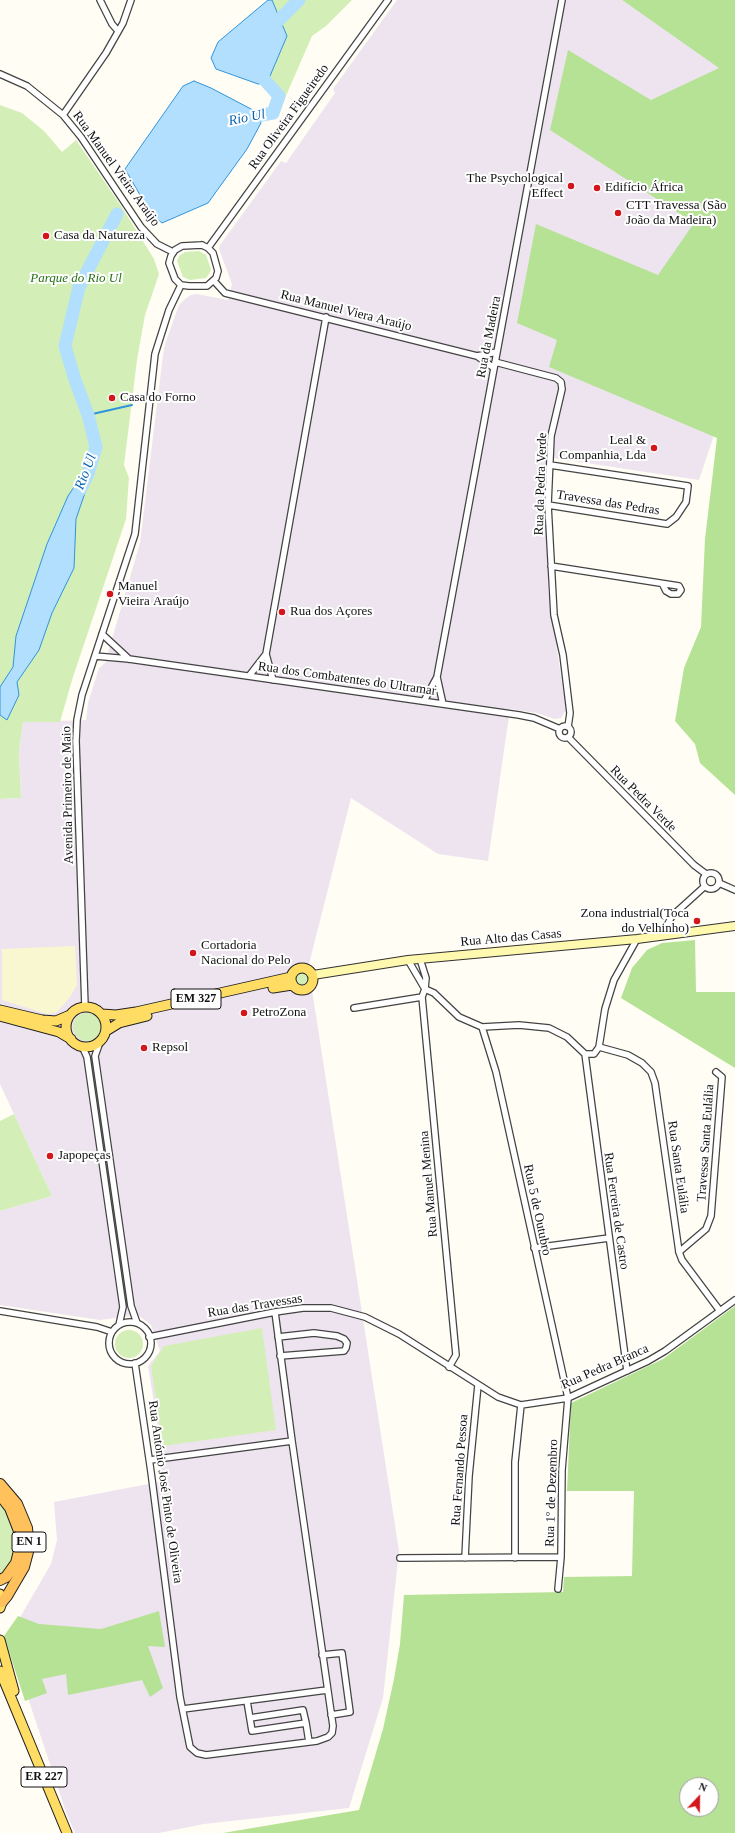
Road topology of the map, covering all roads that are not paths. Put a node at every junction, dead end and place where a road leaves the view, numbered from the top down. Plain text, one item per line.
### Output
1 (100, 0) edge
2 (132, 0) edge
3 (388, 0) edge
4 (562, 0) edge
5 (118, 31) junction
6 (0, 74) edge
7 (63, 115) junction
8 (208, 248) junction
9 (173, 252) junction
10 (214, 281) junction
11 (181, 285) junction
12 (326, 317) junction
13 (497, 352) junction
14 (477, 356) junction
15 (495, 365) junction
16 (550, 465) junction
17 (548, 505) junction
18 (551, 566) junction
19 (663, 585) dead end
20 (102, 634) junction
21 (266, 654) junction
22 (95, 656) junction
23 (129, 659) junction
24 (249, 676) junction
25 (437, 678) junction
26 (273, 680) junction
27 (424, 701) junction
28 (443, 704) junction
29 (568, 727) junction
30 (560, 729) junction
31 (568, 737) junction
32 (706, 874) junction
33 (719, 883) junction
34 (704, 887) junction
35 (735, 890) edge
36 (735, 926) edge
37 (661, 936) junction
38 (637, 939) junction
39 (420, 959) junction
40 (408, 960) junction
41 (312, 975) junction
42 (291, 981) junction
43 (425, 989) junction
44 (422, 997) junction
45 (86, 1007) junction
46 (354, 1008) dead end
47 (0, 1010) edge
48 (102, 1014) junction
49 (70, 1015) junction
50 (0, 1016) edge
51 (482, 1028) junction
52 (106, 1031) junction
53 (71, 1039) junction
54 (100, 1042) junction
55 (82, 1046) junction
56 (599, 1047) junction
57 (585, 1054) junction
58 (716, 1072) dead end
59 (609, 1238) junction
60 (534, 1248) junction
61 (679, 1252) junction
62 (735, 1300) edge
63 (0, 1311) edge
64 (720, 1311) junction
65 (274, 1312) junction
66 (365, 1317) joint
67 (137, 1323) junction
68 (119, 1325) junction
69 (112, 1332) junction
70 (149, 1337) junction
71 (278, 1337) junction
72 (280, 1356) junction
73 (135, 1363) junction
74 (449, 1367) junction
75 (627, 1371) junction
76 (478, 1385) junction
77 (568, 1398) junction
78 (521, 1405) junction
79 (292, 1441) junction
80 (150, 1460) junction
81 (0, 1484) edge
82 (0, 1495) edge
83 (561, 1557) junction
84 (400, 1558) dead end
85 (465, 1558) junction
86 (515, 1558) junction
87 (0, 1580) edge
88 (558, 1589) dead end
89 (1, 1601) edge
90 (0, 1640) edge
91 (322, 1655) junction
92 (0, 1671) edge
93 (327, 1690) junction
94 (247, 1701) junction
95 (183, 1709) junction
96 (331, 1715) junction
97 (250, 1718) junction
98 (21, 1720) junction
99 (306, 1723) junction
100 (309, 1742) junction
101 (67, 1833) edge

1 - 5 street
2 - 5 street
3 - 8 street, Rua Oliveira Figueiredo
4 - 13 street, Rua da Madeira
5 - 7 street
6 - 7 street, Rua Manuel Vieira Araújo
7 - 9 street, Rua Manuel Vieira Araújo
8 - 9 street
8 - 10 street
9 - 11 street
10 - 11 street
10 - 12 street, Rua Manuel Viera Araújo
11 - 20 street, Avenida Primeiro de Maio
12 - 14 street, Rua Manuel Viera Araújo
12 - 21 street
13 - 14 street, Rua Manuel Viera Araújo
13 - 15 street, Rua da Madeira
14 - 15 street, Rua Manuel Viera Araújo
15 - 16 street, Rua da Pedra Verde
15 - 25 street, Rua da Madeira
16 - 17 street, Rua da Pedra Verde
16 - 17 street, Travessa das Pedras
17 - 18 street, Rua da Pedra Verde
18 - 19 street
18 - 29 street, Rua da Pedra Verde
20 - 22 street, Avenida Primeiro de Maio
20 - 23 street
21 - 24 street
21 - 26 street
22 - 23 street, Rua dos Combatentes do Ultramar
22 - 45 street, Avenida Primeiro de Maio
23 - 24 street, Rua dos Combatentes do Ultramar
24 - 26 street, Rua dos Combatentes do Ultramar
25 - 27 street, Rua da Madeira
25 - 28 street, Rua da Madeira
26 - 27 street, Rua dos Combatentes do Ultramar
27 - 28 street, Rua dos Combatentes do Ultramar
28 - 30 street, Rua dos Combatentes do Ultramar
29 - 30 street
29 - 31 street
30 - 31 street
31 - 32 street, Rua Pedra Verde
32 - 33 street
32 - 34 street
33 - 34 street
33 - 35 street
34 - 37 street
36 - 37 main road, Rua Alto das Casas / EM 327
37 - 38 main road, Rua Alto das Casas / EM 327
38 - 39 main road, Rua Alto das Casas / EM 327
38 - 56 street
39 - 40 main road, Rua Alto das Casas / EM 327
39 - 43 street
40 - 41 main road, Rua Alto das Casas / EM 327
40 - 43 street
41 - 42 main road, EM 327
41 - 42 main road, EM 327
42 - 48 main road, EM 327
42 - 52 main road, EM 327
43 - 44 street
43 - 51 street
44 - 46 street
44 - 74 street, Rua Manuel Menina
45 - 48 main road, EM 327
45 - 49 main road
47 - 49 main road
48 - 52 main road
49 - 53 main road
50 - 53 main road
51 - 57 street
51 - 60 street, Rua 5 de Outubro
52 - 54 main road
53 - 55 main road
54 - 55 main road
54 - 67 street
55 - 68 street
56 - 57 street
56 - 61 street, Rua Santa Eulália
57 - 59 street, Rua Ferreira de Castro
58 - 61 street, Travessa Santa Eulália
59 - 60 street
59 - 75 street, Rua Ferreira de Castro
60 - 77 street, Rua 5 de Outubro
61 - 64 street, Rua Santa Eulália
62 - 64 street, Rua Pedra Branca
63 - 69 street
64 - 75 street, Rua Pedra Branca
65 - 66 street, Rua das Travessas
65 - 70 street, Rua das Travessas
65 - 71 street
66 - 74 street, Rua Pedra Branca
67 - 68 street
67 - 70 street
68 - 69 street
69 - 73 street
70 - 73 street
71 - 72 street
71 - 72 street
72 - 79 street
73 - 80 street, Rua António José Pinto de Oliveira
74 - 76 street, Rua Pedra Branca
75 - 77 street, Rua Pedra Branca
76 - 78 street, Rua Pedra Branca
76 - 85 street, Rua Fernando Pessoa
77 - 78 street, Rua Pedra Branca
77 - 83 street, Rua 1º de Dezembro
78 - 86 street
79 - 80 street
79 - 91 street
80 - 95 street, Rua António José Pinto de Oliveira
81 - 89 highway, EN 1
82 - 87 highway, EN 1
83 - 86 street
83 - 88 street, Rua 1º de Dezembro
84 - 85 street
85 - 86 street
90 - 98 main road, ER 227
91 - 93 street
91 - 96 street
92 - 98 main road, ER 227
93 - 94 street
93 - 96 street
94 - 95 street
94 - 97 street
95 - 100 street, Rua António José Pinto de Oliveira
96 - 100 street, Rua António José Pinto de Oliveira
97 - 99 street
97 - 99 street
98 - 101 main road, ER 227
99 - 100 street

